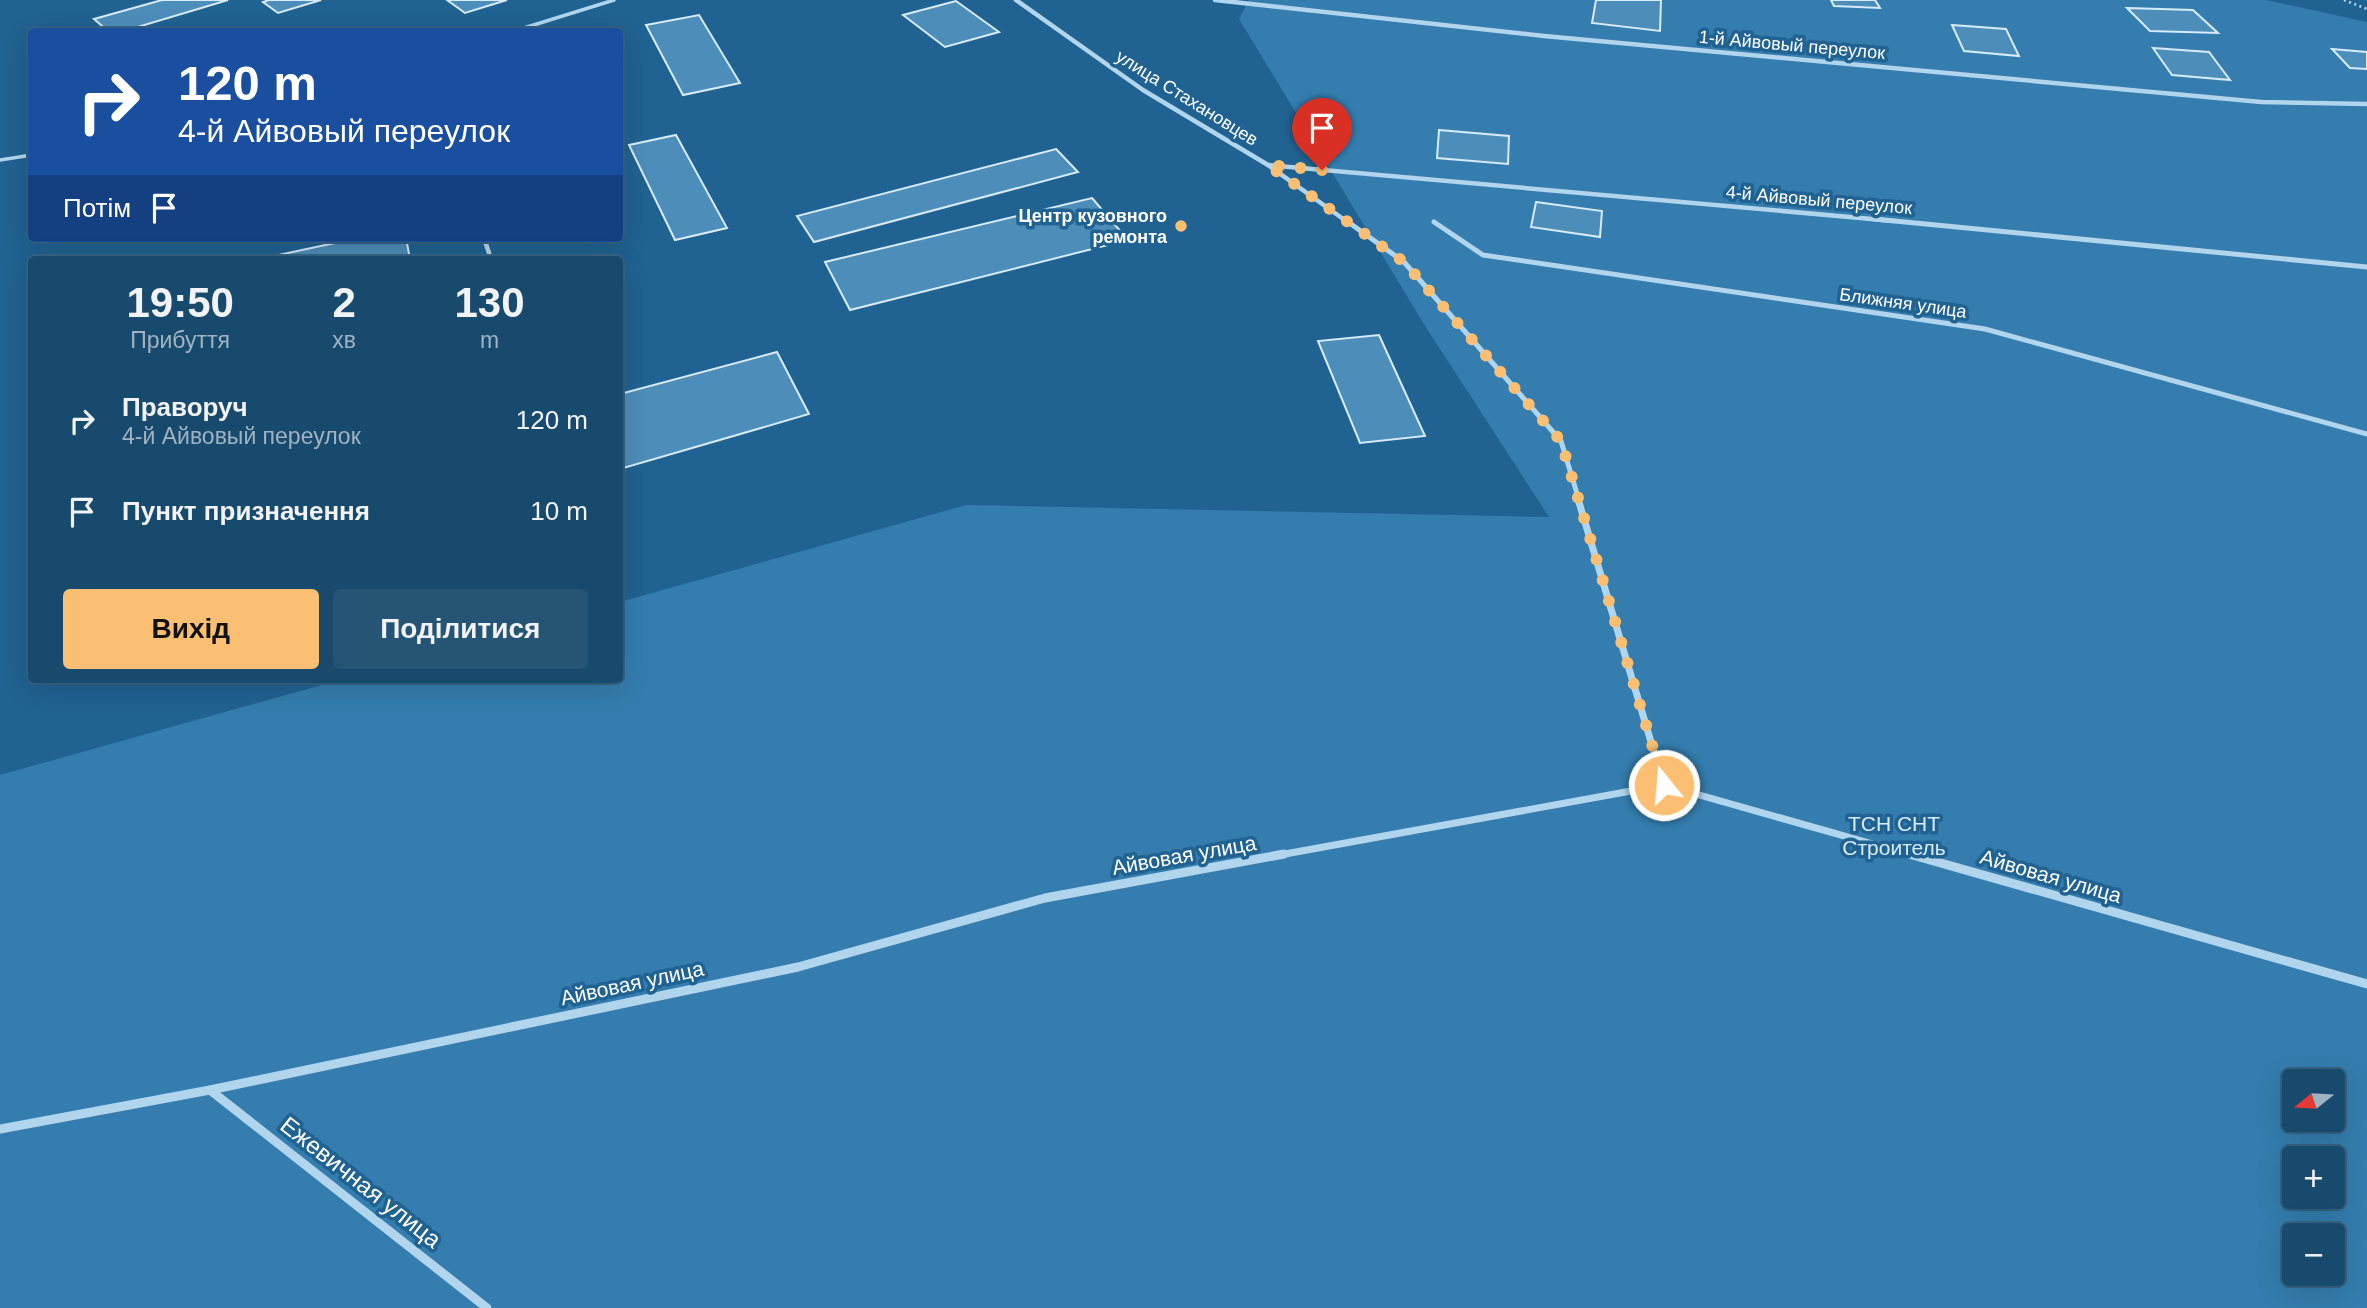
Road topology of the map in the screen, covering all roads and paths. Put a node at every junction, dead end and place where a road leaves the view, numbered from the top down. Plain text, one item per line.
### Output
1 (614, 0) edge
2 (1016, 0) edge
3 (1215, 0) edge
4 (2344, 0) edge
5 (1255, 1) edge
6 (2367, 9) edge
7 (523, 28) edge
8 (2367, 104) edge
9 (28, 156) edge
10 (0, 160) edge
11 (1268, 165) junction
12 (1434, 222) dead end
13 (2367, 267) edge
14 (2367, 434) edge
15 (1664, 785) junction
16 (2367, 984) edge
17 (210, 1090) junction
18 (0, 1129) edge
19 (486, 1308) edge

1 - 7 lane
2 - 11 street, улица Стахановцев
3 - 5 street, 1-й Айвовый переулок
4 - 6 path
5 - 8 street, 1-й Айвовый переулок
9 - 10 lane
11 - 13 street, 4-й Айвовый переулок
11 - 15 street, улица Стахановцев
12 - 14 street, Ближняя улица
15 - 16 street, Айвовая улица
15 - 17 street, Айвовая улица
17 - 18 street, Айвовая улица
17 - 19 street, Ежевичная улица

